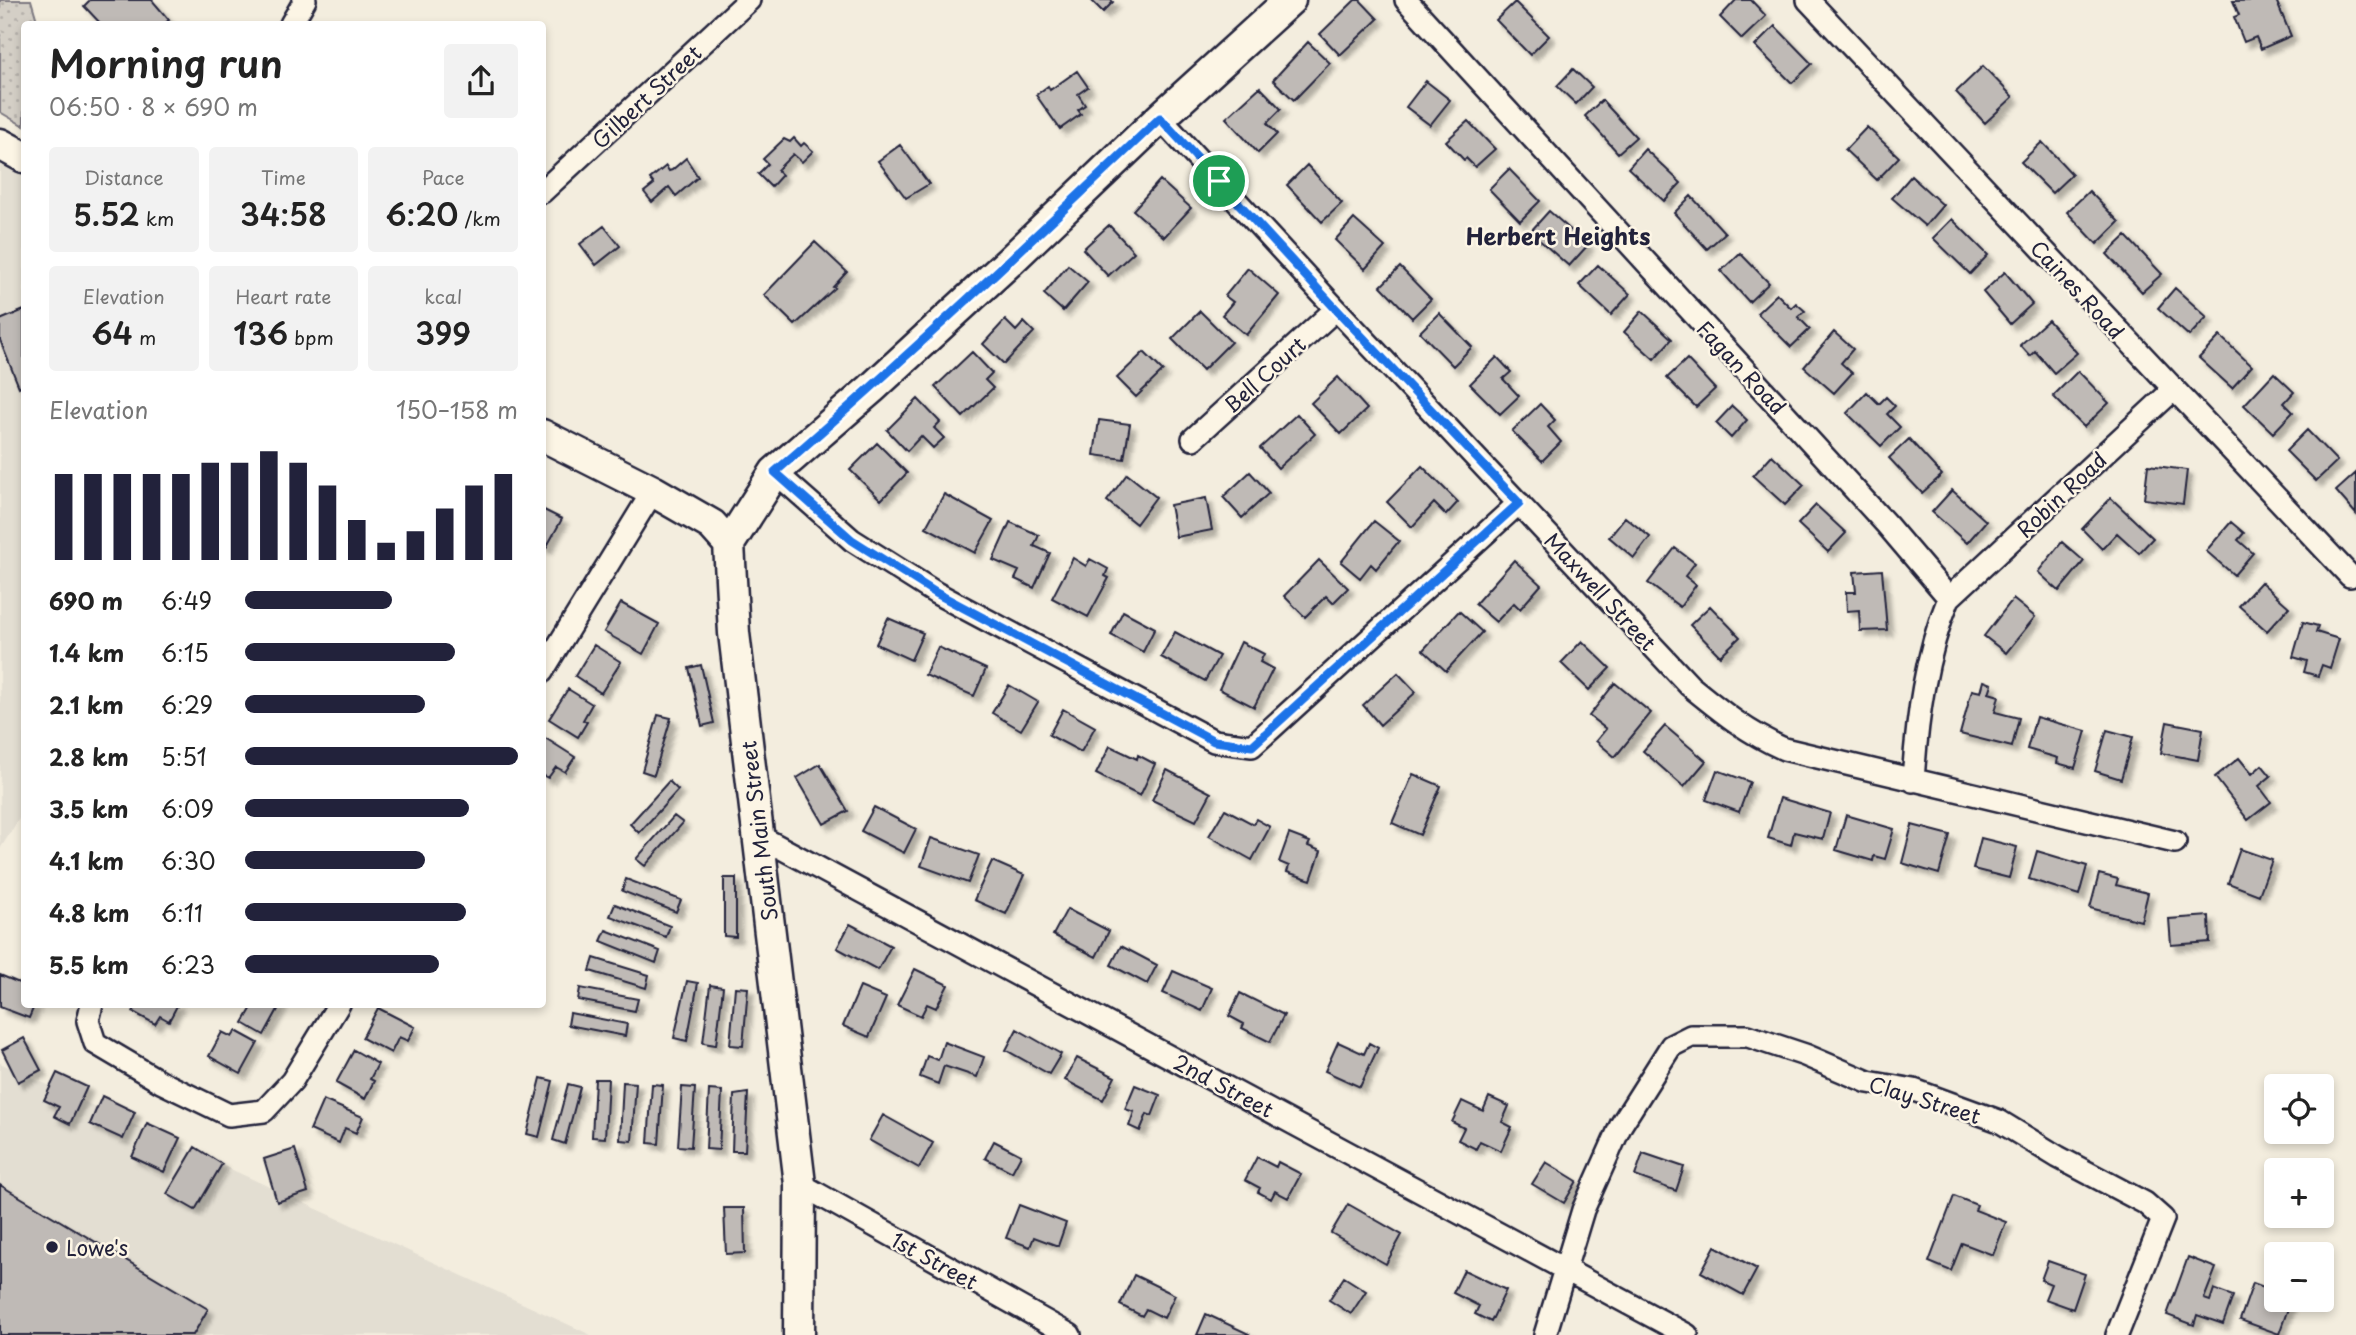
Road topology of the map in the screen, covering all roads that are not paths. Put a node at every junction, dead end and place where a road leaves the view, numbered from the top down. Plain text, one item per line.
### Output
1 (305, 0) edge
2 (749, 0) edge
3 (1290, 0) edge
4 (1406, 0) edge
5 (1808, 0) edge
6 (293, 21) edge
7 (1160, 118) junction
8 (0, 144) edge
9 (21, 155) edge
10 (546, 188) edge
11 (1336, 309) junction
12 (2173, 390) junction
13 (546, 437) edge
14 (1193, 439) dead end
15 (775, 472) junction
16 (653, 491) junction
17 (1519, 503) junction
18 (729, 544) junction
19 (2350, 576) dead end
20 (1949, 598) junction
21 (546, 665) edge
22 (1913, 781) junction
23 (759, 836) junction
24 (2175, 842) dead end
25 (91, 1008) edge
26 (337, 1008) edge
27 (800, 1184) junction
28 (1564, 1267) junction
29 (799, 1335) edge
30 (1070, 1335) edge
31 (1545, 1335) edge
32 (1687, 1335) edge
33 (2117, 1335) edge

1 - 6 street
2 - 10 street, Gilbert Street
3 - 7 street
4 - 20 street, Fagan Road
5 - 12 street, Caines Road
7 - 11 street, Maxwell Street
7 - 15 street
8 - 9 street
11 - 14 street, Bell Court
11 - 17 street, Maxwell Street
12 - 19 street, Caines Road
12 - 20 street, Robin Road
13 - 16 street
15 - 17 street
15 - 18 street
16 - 18 street
16 - 21 street
17 - 22 street, Maxwell Street
18 - 23 street, South Main Street
20 - 22 street
22 - 24 street, Maxwell Street
23 - 27 street, South Main Street
23 - 28 street, 2nd Street
25 - 26 street
27 - 29 street, South Main Street
27 - 30 street, 1st Street
28 - 31 street
28 - 32 street, 2nd Street
28 - 33 street, Clay Street

